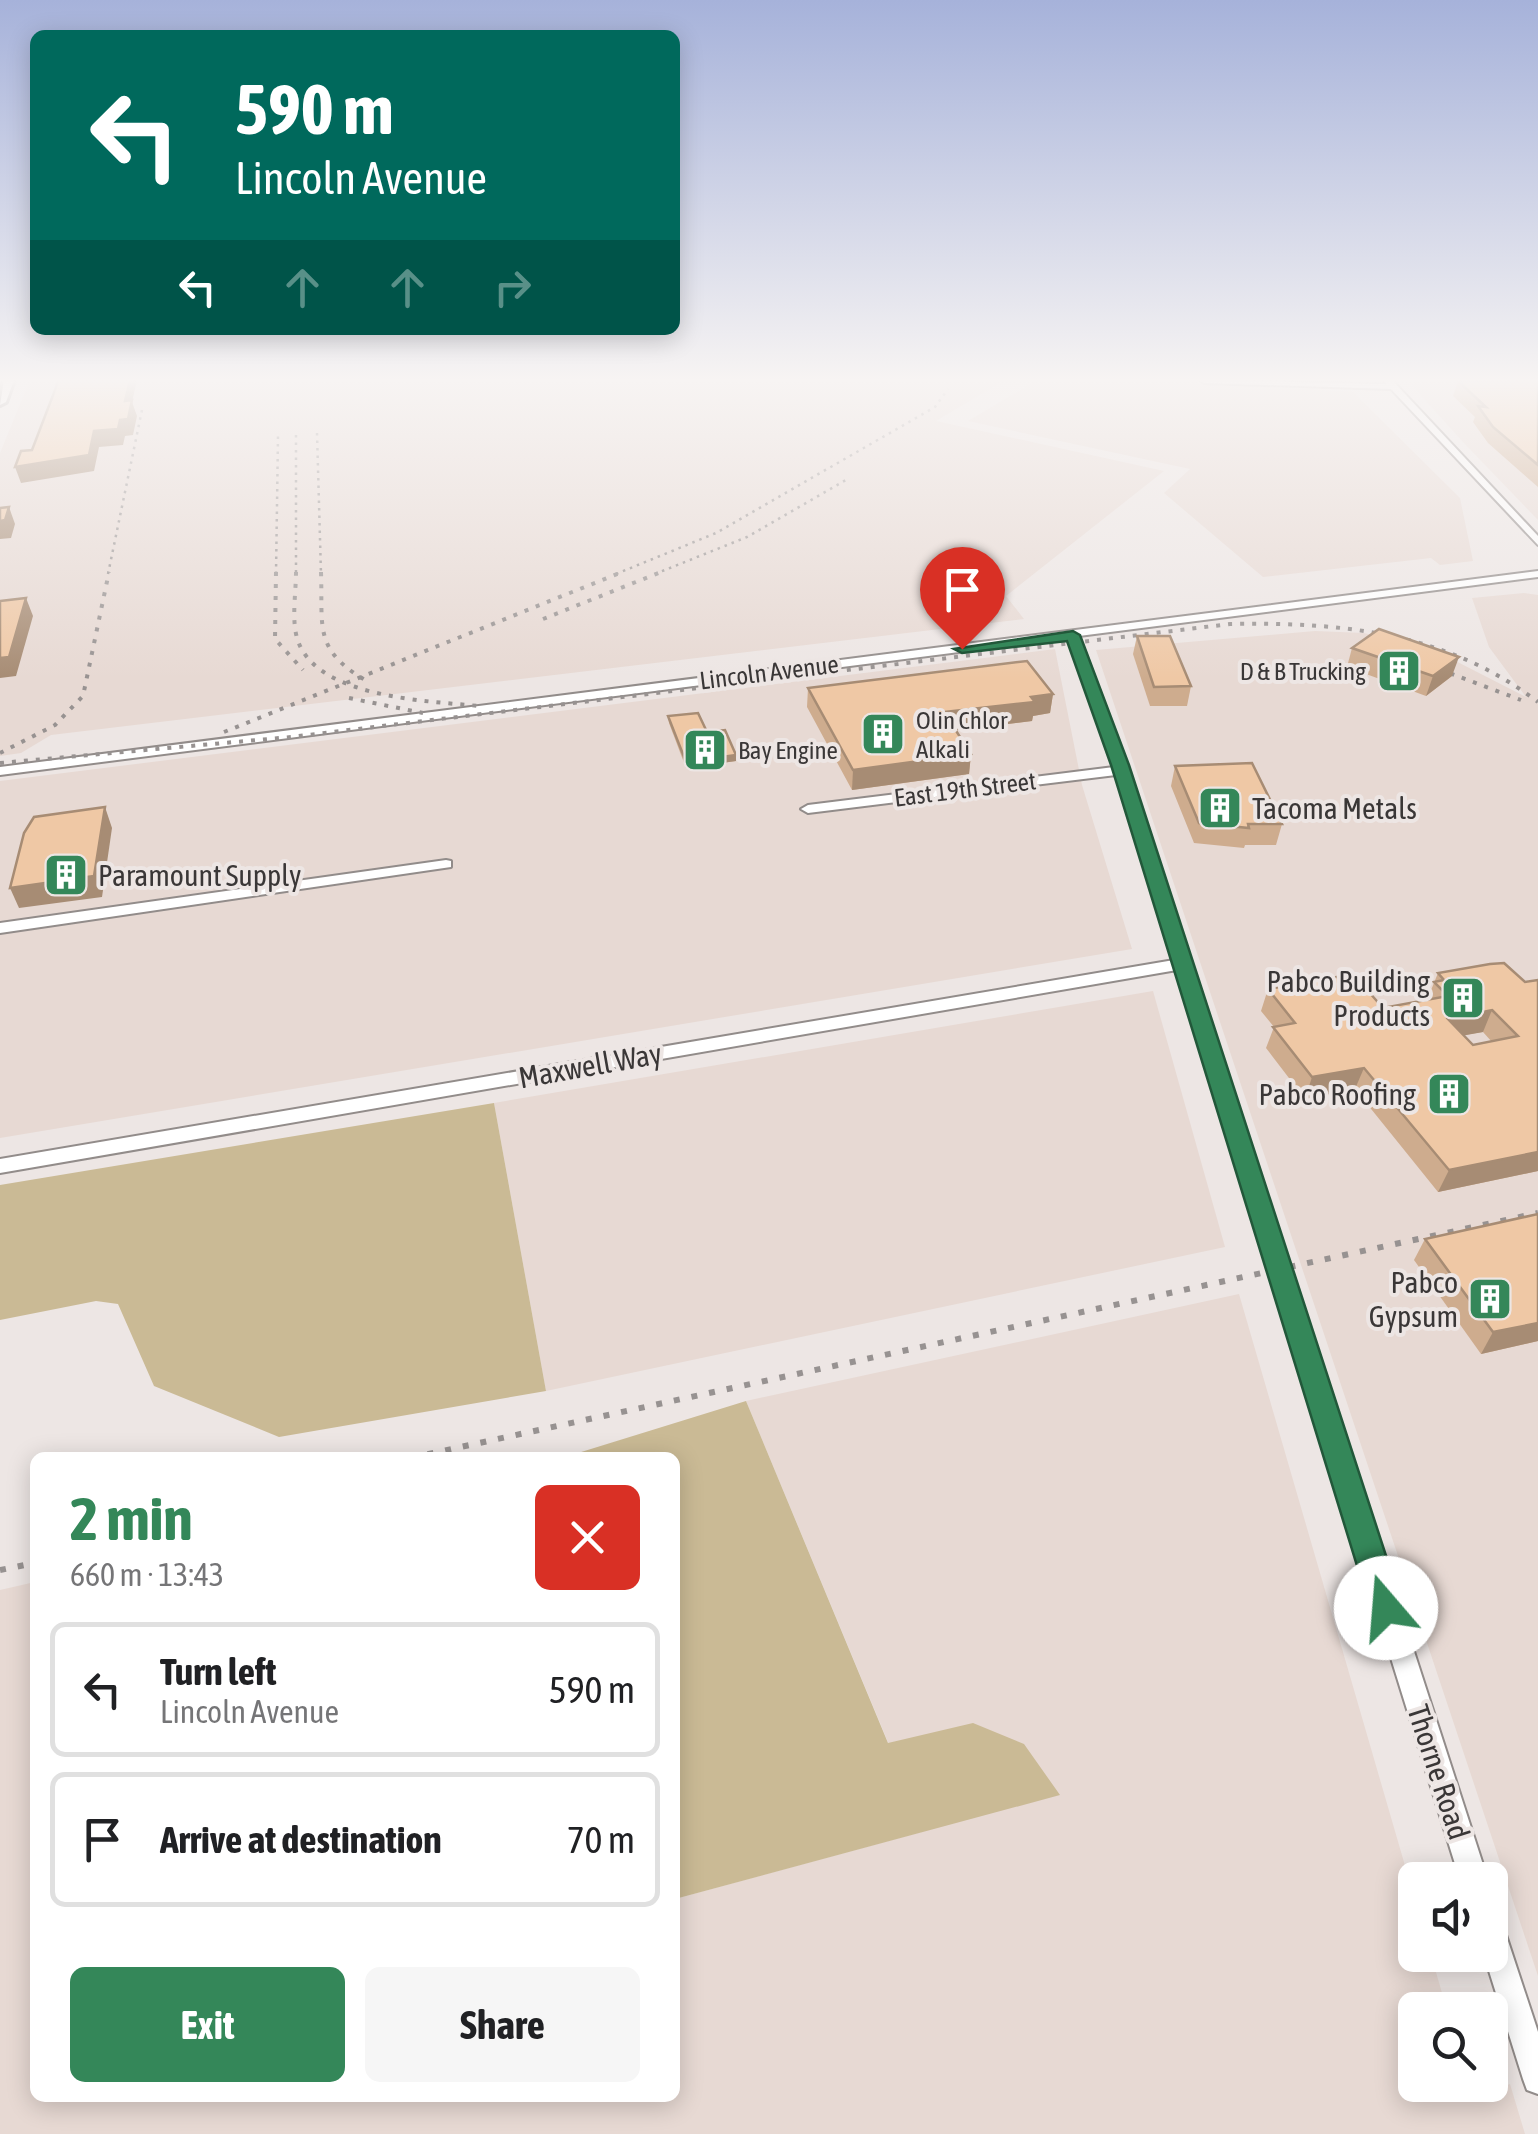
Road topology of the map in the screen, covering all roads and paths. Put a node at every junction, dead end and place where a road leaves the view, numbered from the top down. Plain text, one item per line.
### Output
1 (1480, 480) edge
2 (1538, 542) edge
3 (1538, 574) edge
4 (1073, 635) junction
5 (1121, 770) junction
6 (0, 771) edge
7 (808, 808) dead end
8 (446, 864) dead end
9 (0, 928) edge
10 (1180, 964) junction
11 (0, 1166) edge
12 (1468, 1862) edge
13 (1504, 1972) edge
14 (1538, 2079) edge

1 - 2 street
3 - 4 street, Lincoln Avenue
4 - 5 street, Thorne Road
4 - 6 street, Lincoln Avenue
5 - 7 street, East 19th Street
5 - 10 street, Thorne Road
8 - 9 street
10 - 11 street, Maxwell Way
10 - 12 street, Thorne Road
13 - 14 street

